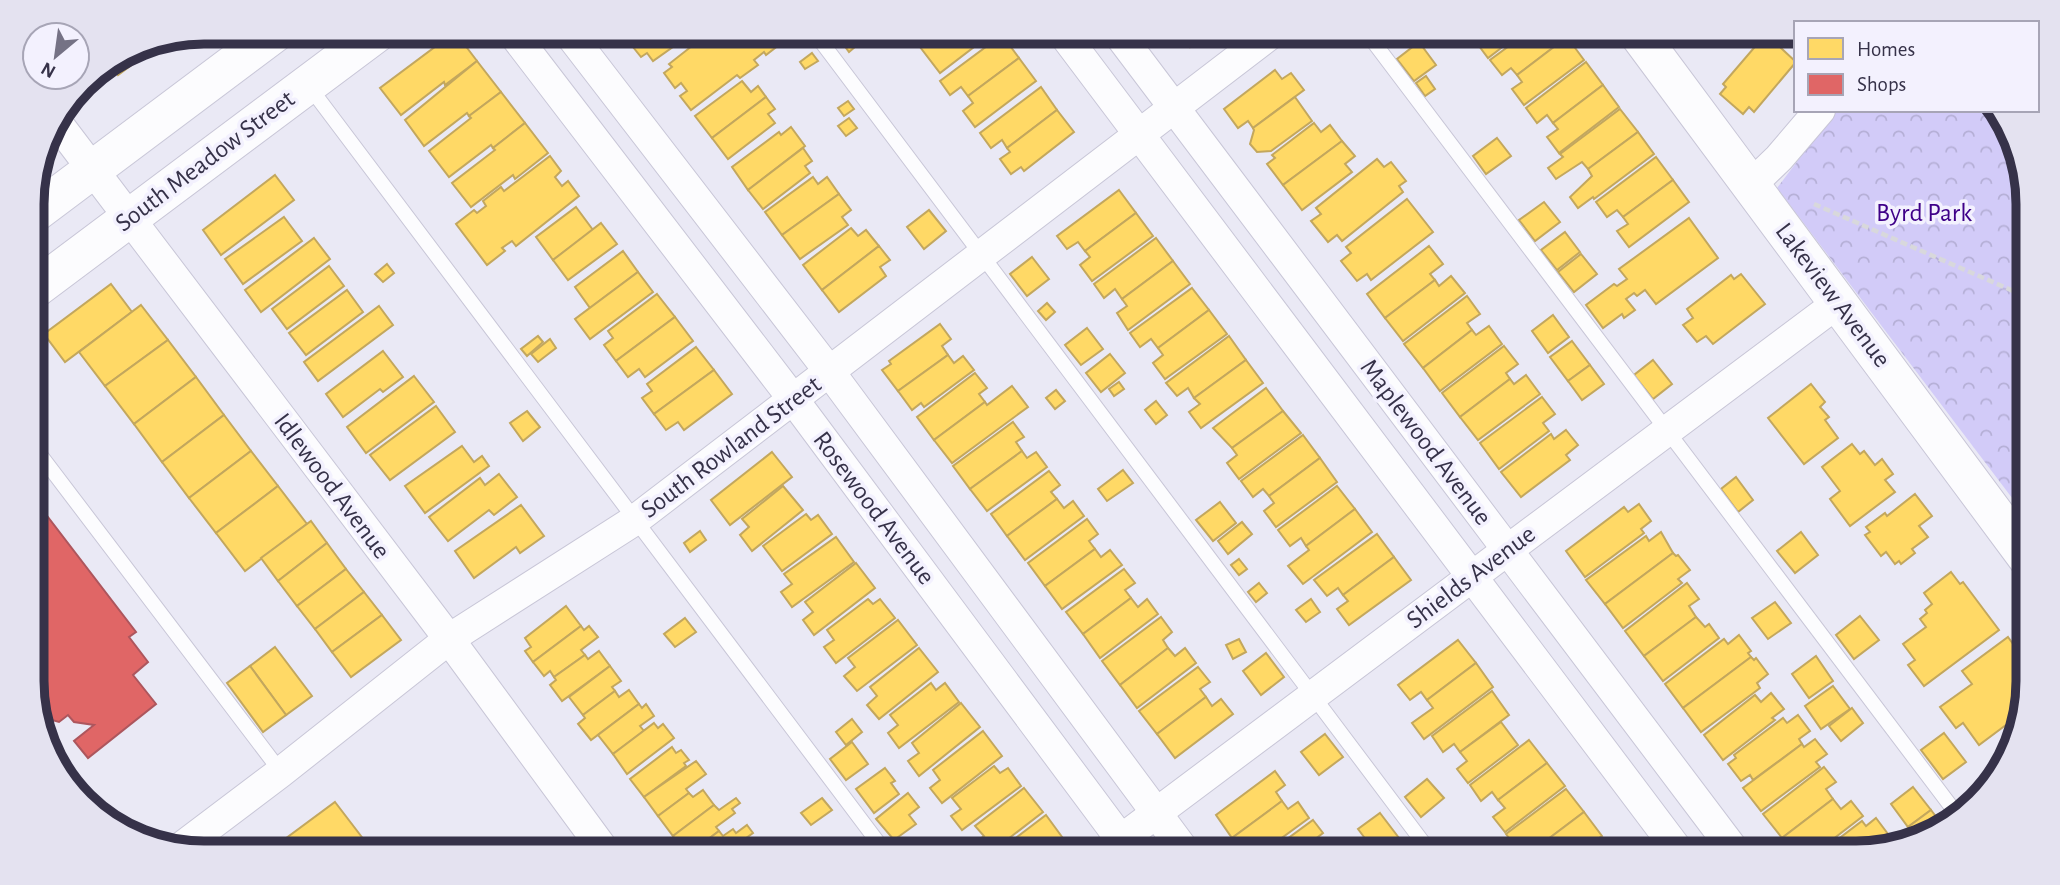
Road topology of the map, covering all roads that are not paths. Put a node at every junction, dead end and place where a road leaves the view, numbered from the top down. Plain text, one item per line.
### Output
1 (258, 44) edge
2 (362, 44) edge
3 (521, 44) edge
4 (577, 44) edge
5 (823, 44) edge
6 (1071, 44) edge
7 (1126, 44) edge
8 (1257, 44) edge
9 (1375, 44) edge
10 (1646, 44) edge
11 (307, 84) junction
12 (1174, 107) junction
13 (1817, 112) edge
14 (62, 130) edge
15 (1139, 134) junction
16 (92, 170) junction
17 (1751, 185) junction
18 (44, 206) edge
19 (128, 218) junction
20 (981, 255) junction
21 (44, 282) edge
22 (1839, 302) junction
23 (830, 371) junction
24 (793, 399) junction
25 (1667, 430) junction
26 (44, 460) edge
27 (635, 520) junction
28 (2016, 543) edge
29 (1508, 550) junction
30 (1472, 577) junction
31 (449, 639) junction
32 (1313, 696) junction
33 (281, 772) junction
34 (1953, 809) edge
35 (1157, 814) junction
36 (190, 840) edge
37 (598, 841) edge
38 (877, 841) edge
39 (1113, 841) edge
40 (1128, 841) edge
41 (1177, 841) edge
42 (1422, 841) edge
43 (1671, 841) edge
44 (1727, 841) edge

1 - 16 street
2 - 11 street, South Meadow Street
3 - 24 street, Rosewood Avenue
4 - 23 street, Rosewood Avenue
5 - 20 lane
6 - 15 street, Maplewood Avenue
7 - 12 street, Maplewood Avenue
8 - 12 street, South Rowland Street
9 - 25 lane
10 - 17 street, Lakeview Avenue
11 - 19 street, South Meadow Street
11 - 27 lane
12 - 15 street, South Rowland Street
12 - 29 street, Maplewood Avenue
13 - 17 street
14 - 16 street, Idlewood Avenue
15 - 20 street, South Rowland Street
15 - 30 street, Maplewood Avenue
16 - 18 street
16 - 19 street, Idlewood Avenue
17 - 22 street, Lakeview Avenue
19 - 21 street, South Meadow Street
19 - 31 street, Idlewood Avenue
20 - 23 street, South Rowland Street
20 - 32 lane
22 - 25 street, Shields Avenue
22 - 28 street, Lakeview Avenue
23 - 24 street, South Rowland Street
23 - 35 street, Rosewood Avenue
24 - 27 street, South Rowland Street
24 - 39 street, Rosewood Avenue
25 - 29 street, Shields Avenue
25 - 34 lane
26 - 33 lane
27 - 31 street, South Rowland Street
27 - 38 lane
29 - 30 street, Shields Avenue
29 - 44 street, Maplewood Avenue
30 - 32 street, Shields Avenue
30 - 43 street, Maplewood Avenue
31 - 33 street, South Rowland Street
31 - 37 street, Idlewood Avenue
32 - 35 street, Shields Avenue
32 - 42 lane
33 - 36 street, South Rowland Street
35 - 40 street, Shields Avenue
35 - 41 street, Rosewood Avenue

